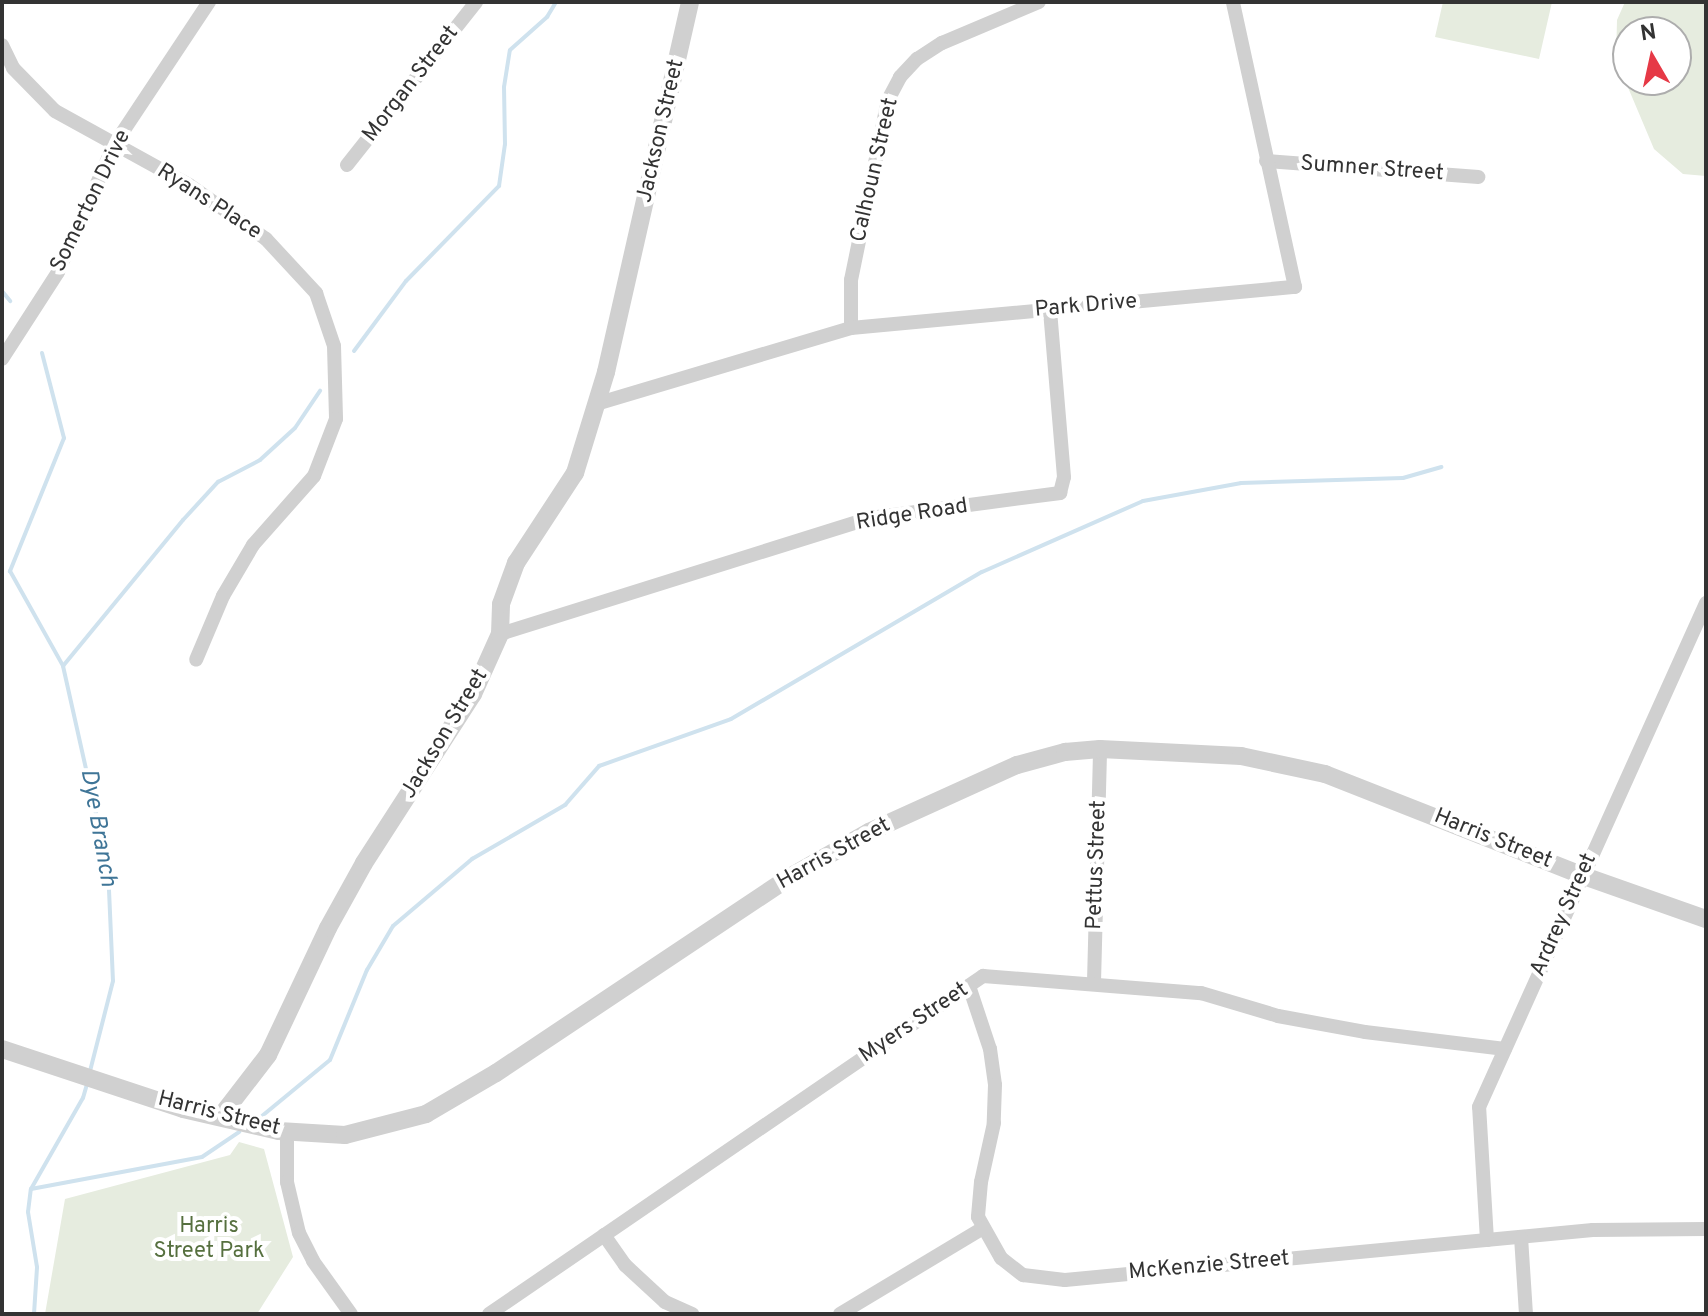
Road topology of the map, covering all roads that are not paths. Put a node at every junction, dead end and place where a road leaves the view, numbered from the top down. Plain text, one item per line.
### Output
1 (209, 2) edge
2 (476, 2) edge
3 (690, 2) edge
4 (1039, 2) edge
5 (1233, 2) edge
6 (2, 45) edge
7 (114, 145) junction
8 (1266, 161) junction
9 (347, 165) dead end
10 (1478, 177) dead end
11 (1050, 309) junction
12 (851, 328) junction
13 (2, 359) edge
14 (596, 404) junction
15 (1706, 603) edge
16 (500, 634) junction
17 (196, 660) dead end
18 (1100, 749) junction
19 (1581, 875) junction
20 (1706, 919) edge
21 (1094, 982) junction
22 (969, 986) junction
23 (2, 1049) edge
24 (1505, 1049) junction
25 (221, 1116) junction
26 (287, 1132) junction
27 (983, 1228) junction
28 (1706, 1229) edge
29 (604, 1235) junction
30 (1521, 1237) junction
31 (1487, 1240) junction
32 (351, 1314) edge
33 (489, 1314) edge
34 (692, 1314) edge
35 (840, 1314) edge
36 (1526, 1314) edge

1 - 7 street, Somerton Drive
2 - 9 street, Morgan Street
3 - 14 street, Jackson Street
4 - 12 street, Calhoun Street
5 - 8 street, Park Drive
6 - 7 street, Ryans Place
7 - 13 street, Somerton Drive
7 - 17 street, Ryans Place
8 - 10 street, Sumner Street
8 - 11 street, Park Drive
11 - 12 street, Park Drive
11 - 16 street, Ridge Road
12 - 14 street, Park Drive
14 - 16 street, Jackson Street
15 - 19 street, Ardrey Street
16 - 25 street, Jackson Street
18 - 19 street, Harris Street
18 - 21 street, Pettus Street
18 - 26 street, Harris Street
19 - 20 street, Harris Street
19 - 24 street, Ardrey Street
21 - 22 street, Myers Street
21 - 24 street, Myers Street
22 - 27 street, McKenzie Street
22 - 29 street, Myers Street
23 - 25 street, Harris Street
24 - 31 street, Ardrey Street
25 - 26 street, Harris Street
26 - 32 street
27 - 31 street, McKenzie Street
27 - 35 street
28 - 30 street, McKenzie Street
29 - 33 street, Myers Street
29 - 34 street
30 - 31 street, McKenzie Street
30 - 36 street

